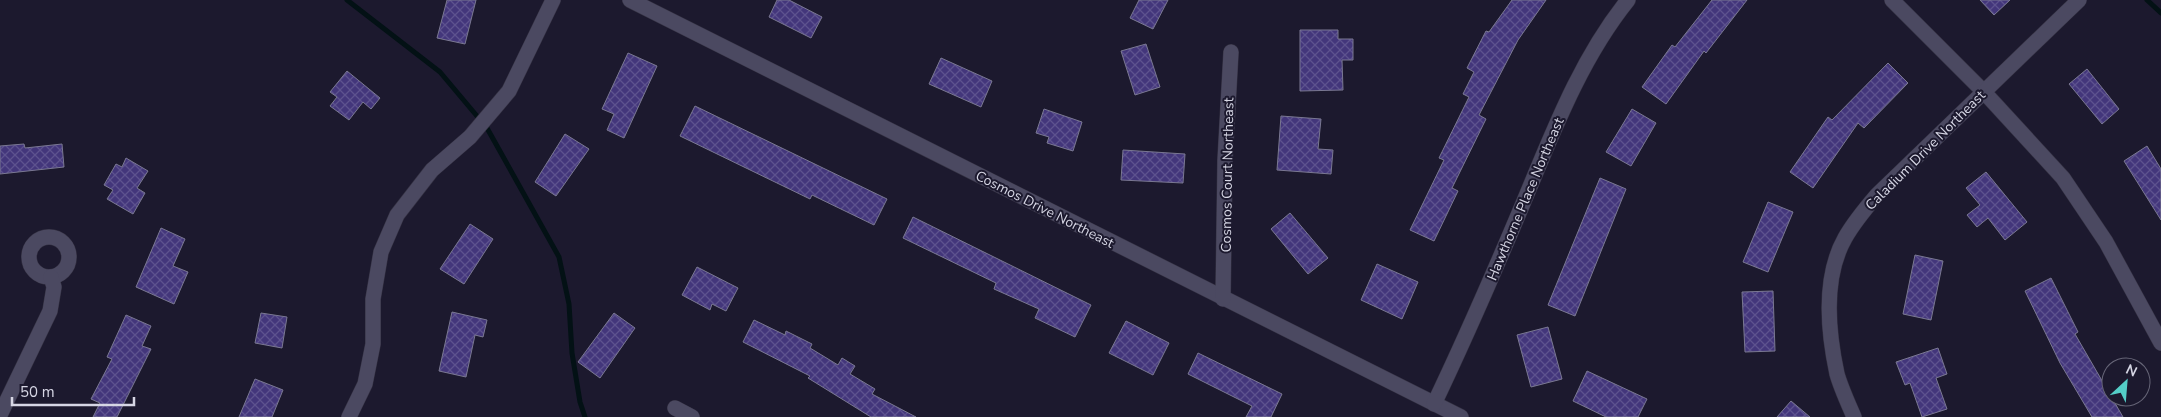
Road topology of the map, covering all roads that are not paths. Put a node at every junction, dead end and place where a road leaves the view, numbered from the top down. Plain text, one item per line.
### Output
1 (553, 0) edge
2 (630, 0) edge
3 (1628, 0) edge
4 (1892, 0) edge
5 (2079, 0) edge
6 (1231, 52) dead end
7 (1984, 92) junction
8 (50, 277) dead end
9 (1223, 298) junction
10 (2161, 343) edge
11 (1434, 404) junction
12 (675, 408) dead end
13 (0, 416) edge
14 (349, 417) edge
15 (692, 417) edge
16 (1462, 417) edge
17 (1854, 417) edge

1 - 14 street
2 - 9 street, Cosmos Drive Northeast
3 - 11 street, Hawthorne Place Northeast
4 - 7 street
5 - 7 street, Caladium Drive Northeast
6 - 9 street, Cosmos Court Northeast
7 - 10 street
7 - 17 street, Caladium Drive Northeast
8 - 13 street
9 - 11 street, Cosmos Drive Northeast
11 - 16 street, Cosmos Drive Northeast
12 - 15 street

